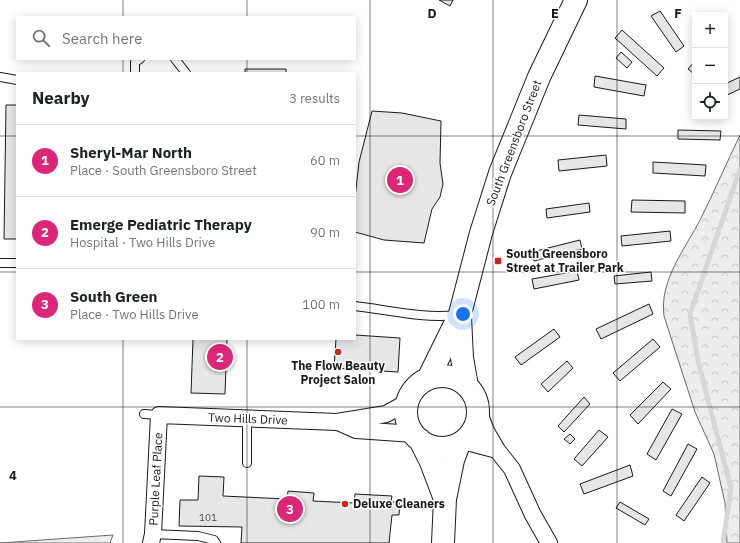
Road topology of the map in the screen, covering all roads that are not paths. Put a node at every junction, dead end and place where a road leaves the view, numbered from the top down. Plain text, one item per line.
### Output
1 (576, 0) edge
2 (138, 60) edge
3 (176, 60) edge
4 (135, 72) edge
5 (185, 72) edge
6 (0, 77) edge
7 (16, 80) edge
8 (0, 263) edge
9 (16, 263) edge
10 (356, 306) edge
11 (460, 314) junction
12 (428, 379) junction
13 (467, 386) junction
14 (408, 402) junction
15 (478, 410) junction
16 (152, 415) joint
17 (247, 418) junction
18 (337, 422) junction
19 (417, 437) junction
20 (461, 443) junction
21 (497, 450) junction
22 (247, 463) dead end
23 (445, 499) junction
24 (152, 539) edge
25 (216, 543) edge
26 (443, 543) edge
27 (549, 543) edge

1 - 11 main road, South Greensboro Street
2 - 4 lane
3 - 5 lane
6 - 7 lane
8 - 9 lane
10 - 11 lane
11 - 12 main road, South Greensboro Street
11 - 13 main road, South Greensboro Street
12 - 13 main road
12 - 14 main road
13 - 15 main road
14 - 18 street, Two Hills Drive
14 - 19 main road
15 - 20 main road
15 - 21 street
16 - 17 street, Two Hills Drive
16 - 24 street, Purple Leaf Place
17 - 18 street, Two Hills Drive
17 - 22 lane
18 - 19 street, Two Hills Drive
19 - 20 main road
19 - 23 main road
20 - 21 street
20 - 23 main road
21 - 27 street
23 - 26 main road
24 - 25 lane

